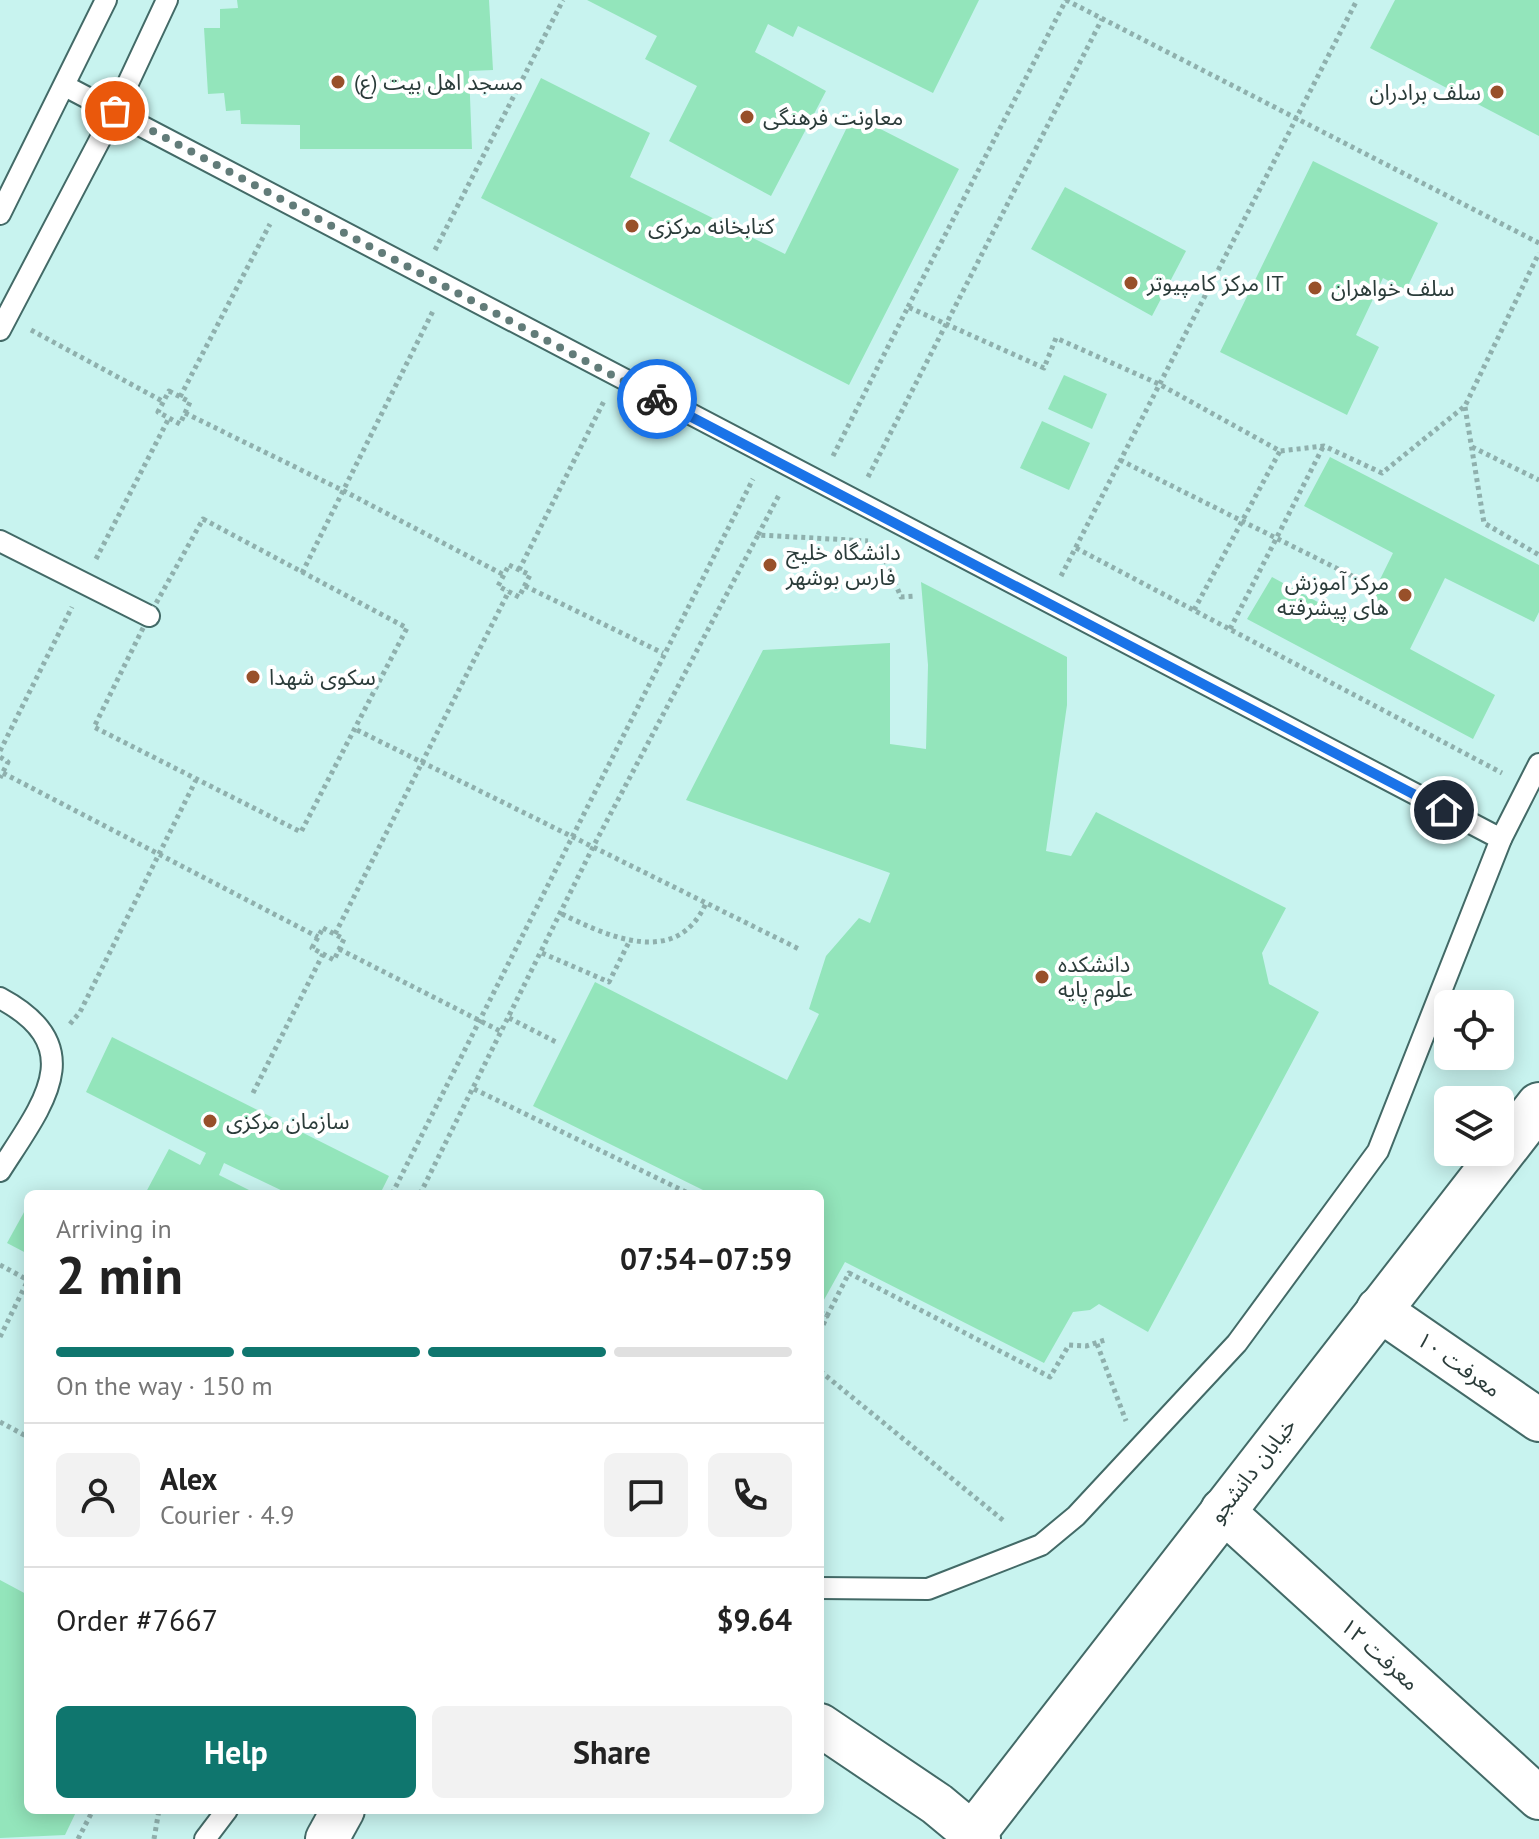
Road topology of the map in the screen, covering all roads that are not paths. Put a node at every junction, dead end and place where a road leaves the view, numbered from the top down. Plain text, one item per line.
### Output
1 (106, 0) edge
2 (167, 0) edge
3 (65, 86) junction
4 (115, 111) junction
5 (0, 214) edge
6 (3, 323) edge
7 (0, 541) edge
8 (149, 616) road end
9 (1539, 764) edge
10 (1501, 839) junction
11 (0, 998) edge
12 (1539, 1105) edge
13 (0, 1171) edge
14 (1378, 1309) junction
15 (1539, 1420) edge
16 (1222, 1510) junction
17 (824, 1588) edge
18 (824, 1728) edge
19 (1539, 1798) edge
20 (224, 1814) edge
21 (974, 1837) edge
22 (205, 1839) edge

1 - 3 lane
2 - 4 lane
3 - 4 lane
3 - 5 lane
4 - 6 lane
4 - 10 lane
7 - 8 lane
9 - 10 lane
10 - 17 lane
11 - 13 lane
12 - 14 street, خیابان دانشجو
14 - 15 street, معرفت ۱۰
14 - 16 street, خیابان دانشجو
16 - 19 street, معرفت ۱۲
16 - 21 street, خیابان دانشجو
18 - 21 street
20 - 22 lane

